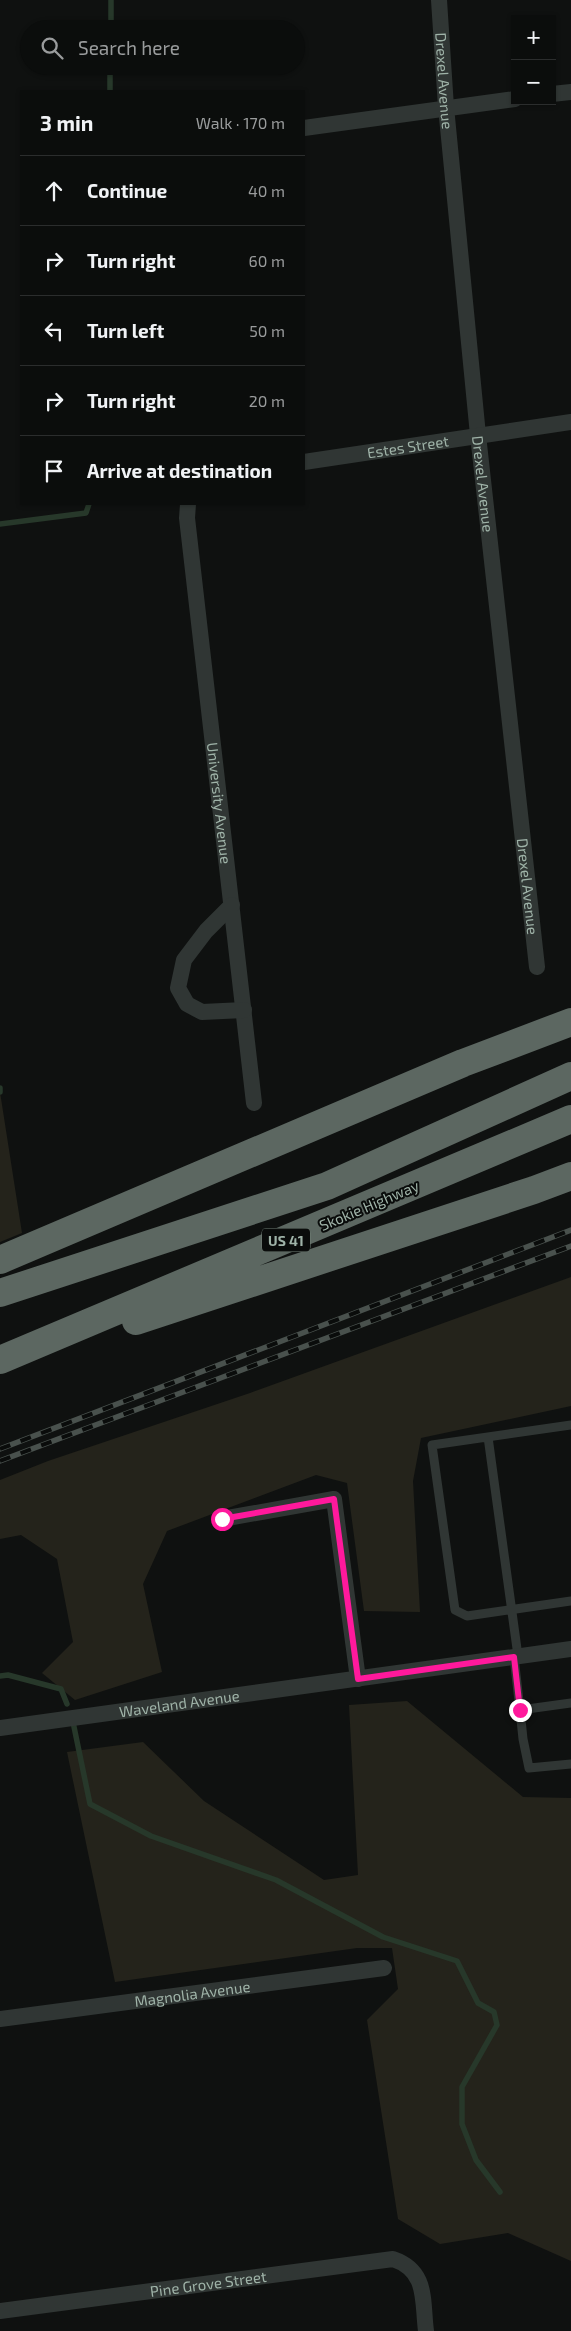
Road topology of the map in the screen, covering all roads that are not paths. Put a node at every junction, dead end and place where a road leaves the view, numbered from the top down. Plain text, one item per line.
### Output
1 (438, 0) edge
2 (571, 92) edge
3 (556, 94) edge
4 (511, 100) edge
5 (446, 108) junction
6 (305, 128) edge
7 (571, 422) edge
8 (478, 434) junction
9 (305, 462) edge
10 (188, 505) edge
11 (232, 905) junction
12 (537, 967) dead end
13 (244, 1010) junction
14 (571, 1022) edge
15 (571, 1076) edge
16 (254, 1103) dead end
17 (571, 1119) edge
18 (571, 1176) edge
19 (0, 1260) edge
20 (0, 1293) edge
21 (0, 1360) edge
22 (0, 1365) edge
23 (571, 1425) edge
24 (488, 1437) junction
25 (222, 1519) dead end
26 (571, 1601) edge
27 (510, 1610) junction
28 (571, 1649) edge
29 (516, 1657) junction
30 (358, 1679) junction
31 (571, 1703) edge
32 (520, 1710) junction
33 (0, 1728) edge
34 (571, 1764) edge
35 (384, 1968) dead end
36 (0, 2019) edge
37 (0, 2311) edge
38 (426, 2331) edge

1 - 5 street, Drexel Avenue
2 - 3 street
4 - 5 street
5 - 6 street
5 - 8 street, Drexel Avenue
7 - 8 street, Estes Street
8 - 9 street, Estes Street
8 - 12 street, Drexel Avenue
10 - 11 street, University Avenue
11 - 13 street, University Avenue
11 - 13 street
13 - 16 street, University Avenue
14 - 19 highway
15 - 20 highway, US 41
17 - 21 highway, Skokie Highway / US 41
18 - 22 highway
23 - 24 lane
24 - 27 lane
24 - 27 lane
25 - 30 street
26 - 27 lane
27 - 29 lane
28 - 29 street, Waveland Avenue
29 - 30 street, Waveland Avenue
29 - 32 lane
30 - 33 street, Waveland Avenue
31 - 32 lane
32 - 34 lane
35 - 36 street, Magnolia Avenue
37 - 38 street, Pine Grove Street

